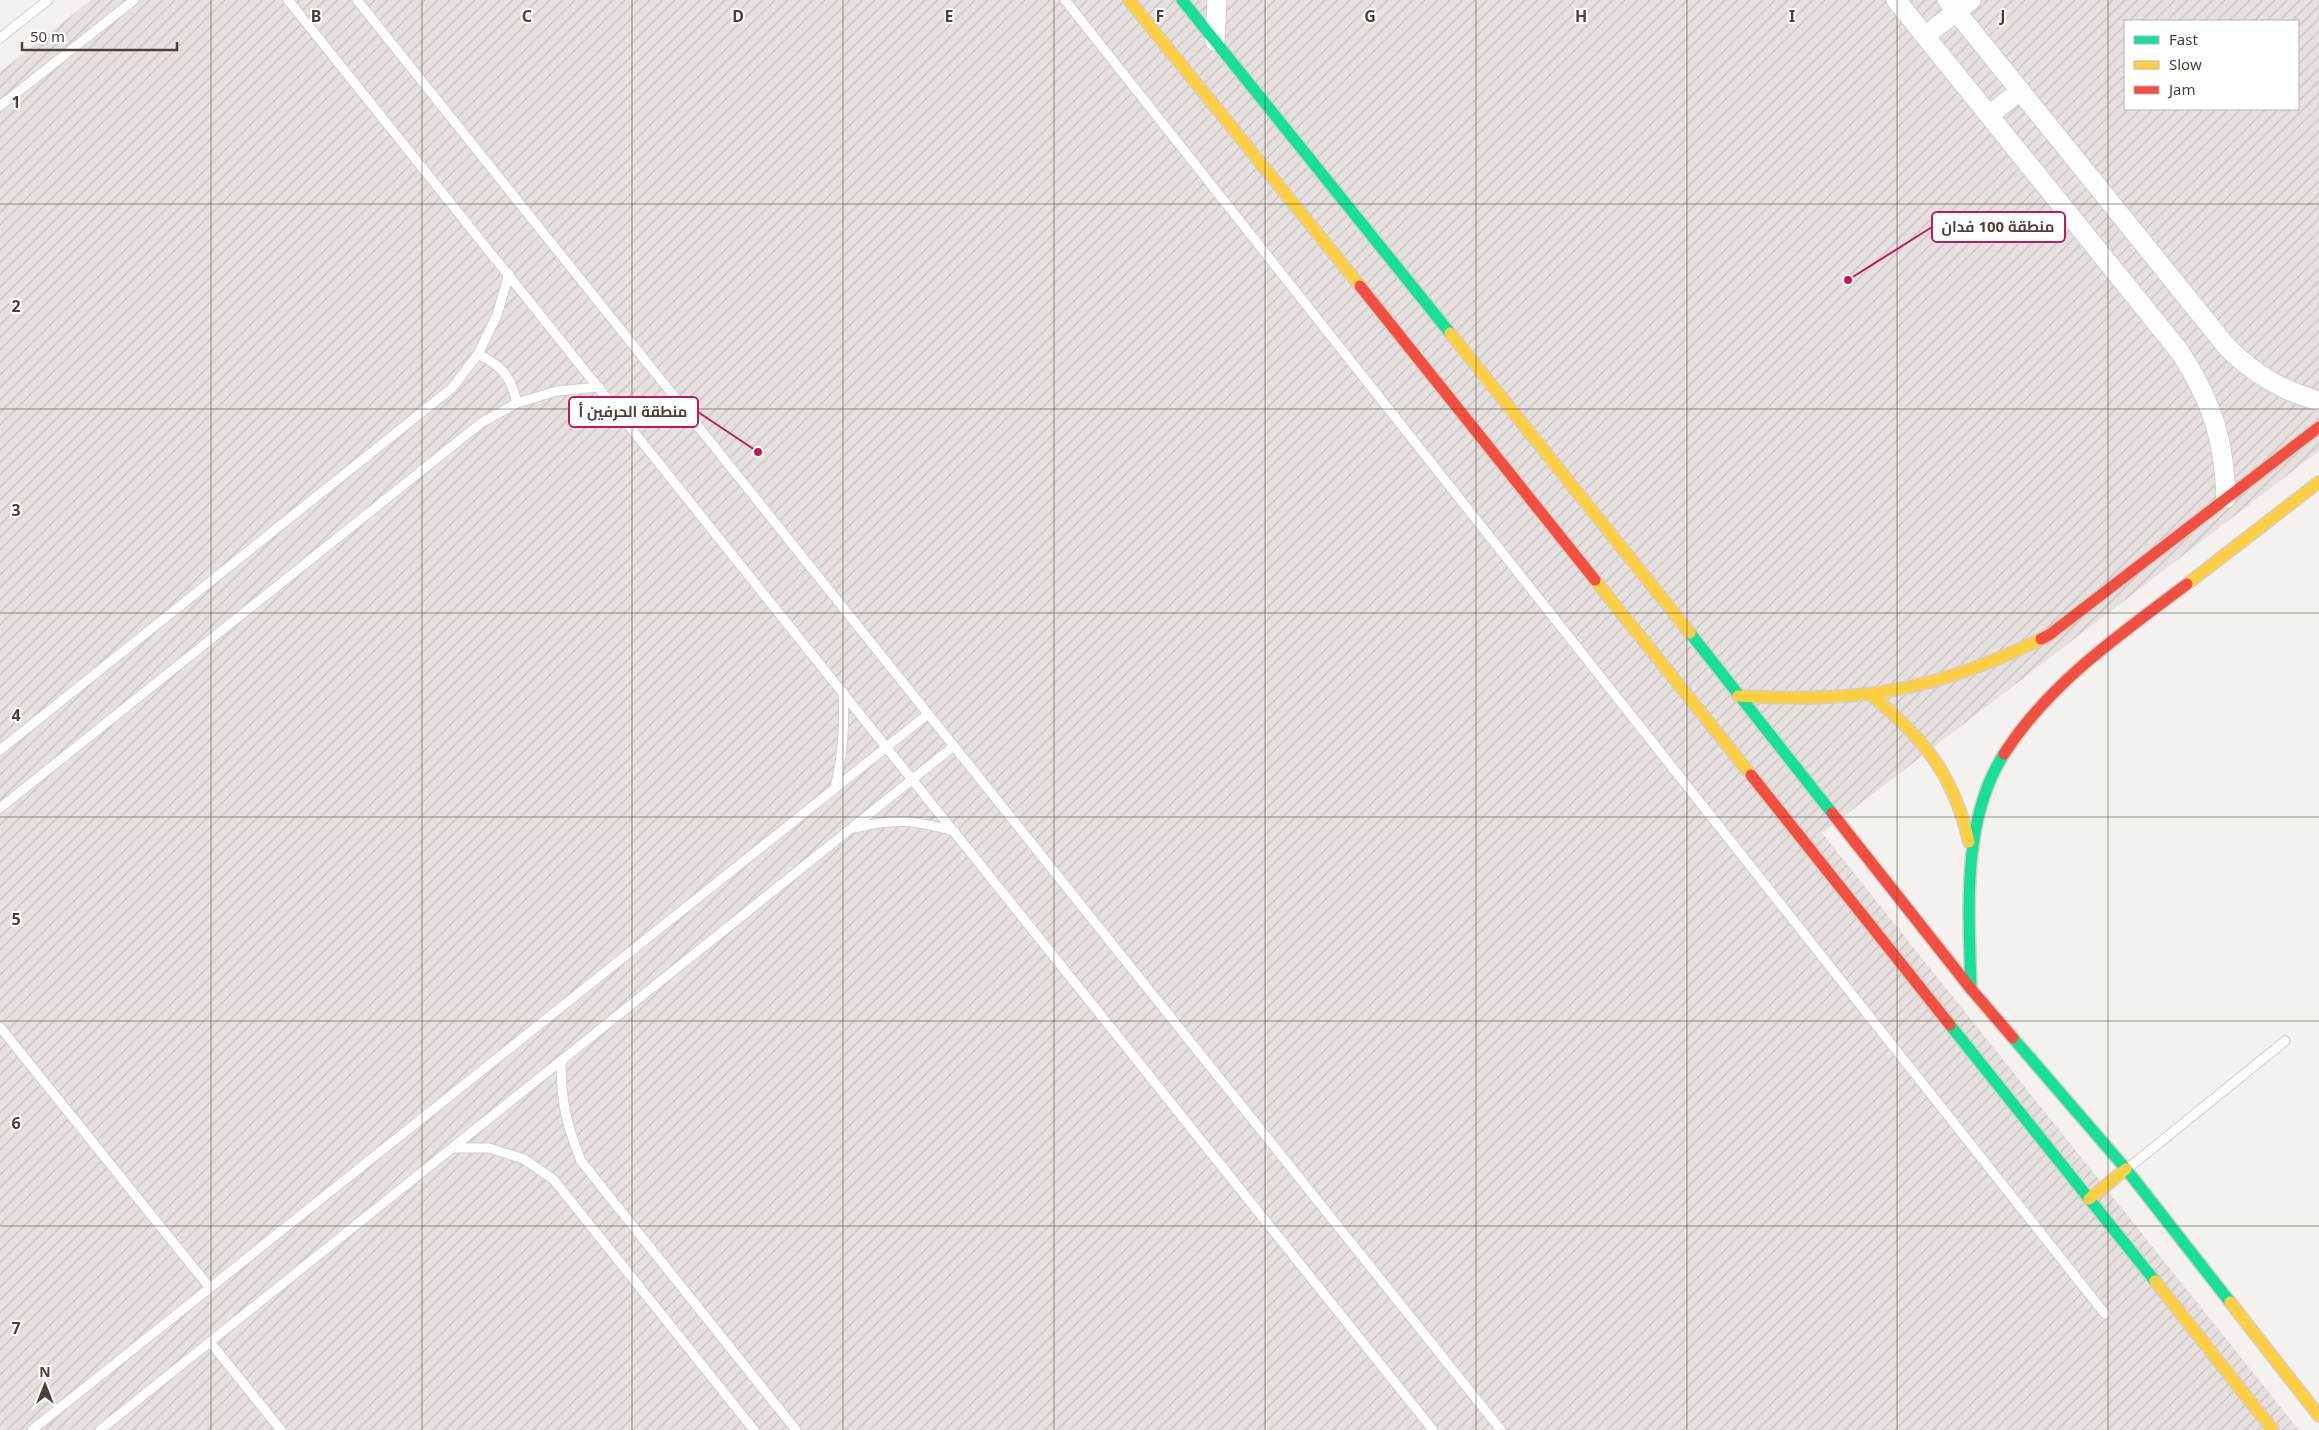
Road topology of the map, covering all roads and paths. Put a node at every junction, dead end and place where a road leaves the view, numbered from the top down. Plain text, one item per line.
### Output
1 (48, 0) edge
2 (134, 0) edge
3 (288, 0) edge
4 (357, 0) edge
5 (1065, 0) edge
6 (1129, 0) edge
7 (1182, 0) edge
8 (1217, 0) edge
9 (1971, 0) edge
10 (1902, 2) edge
11 (1952, 6) edge
12 (1925, 36) junction
13 (0, 38) edge
14 (1215, 41) junction
15 (2020, 91) junction
16 (0, 106) edge
17 (1989, 115) junction
18 (508, 274) junction
19 (1467, 353) junction
20 (478, 354) junction
21 (1454, 363) dead end
22 (599, 387) junction
23 (2319, 401) edge
24 (517, 403) junction
25 (2319, 427) edge
26 (2319, 482) edge
27 (2226, 498) junction
28 (842, 692) junction
29 (1738, 696) junction
30 (1872, 696) junction
31 (928, 714) junction
32 (954, 746) junction
33 (887, 747) junction
34 (0, 750) edge
35 (913, 779) junction
36 (835, 788) junction
37 (0, 808) edge
38 (852, 828) junction
39 (954, 831) junction
40 (1972, 855) junction
41 (1971, 989) junction
42 (0, 1027) edge
43 (2285, 1041) dead end
44 (561, 1061) junction
45 (452, 1148) junction
46 (2126, 1170) junction
47 (2088, 1199) junction
48 (210, 1288) junction
49 (2105, 1314) dead end
50 (210, 1342) junction
51 (2319, 1416) edge
52 (32, 1430) edge
53 (100, 1430) edge
54 (282, 1430) edge
55 (754, 1430) edge
56 (796, 1430) edge
57 (1433, 1430) edge
58 (1501, 1430) edge
59 (2273, 1430) edge

1 - 13 lane
2 - 16 lane
3 - 18 lane
4 - 31 lane
5 - 49 lane
6 - 47 street
7 - 14 street
8 - 14 street
9 - 11 street
10 - 12 street
11 - 12 street
11 - 15 street
12 - 17 street
14 - 19 street
15 - 17 street
15 - 23 street
17 - 27 street
18 - 20 lane
18 - 22 lane
19 - 21 street
19 - 29 street
20 - 24 lane
20 - 34 lane
22 - 24 lane
22 - 28 lane
24 - 37 lane
25 - 27 street
26 - 40 street
27 - 30 street
28 - 33 lane
28 - 36 lane
29 - 30 street
29 - 41 street
30 - 40 street
31 - 32 lane
31 - 33 lane
32 - 35 lane
32 - 58 lane
33 - 35 lane
33 - 36 lane
35 - 38 lane
35 - 39 lane
36 - 48 lane
38 - 39 lane
38 - 44 lane
39 - 57 lane
40 - 41 street
41 - 46 street
42 - 48 lane
43 - 46 lane
44 - 45 lane
44 - 56 lane
45 - 50 lane
45 - 55 lane
46 - 47 street
46 - 51 street
47 - 59 street
48 - 52 lane
50 - 53 lane
50 - 54 lane

